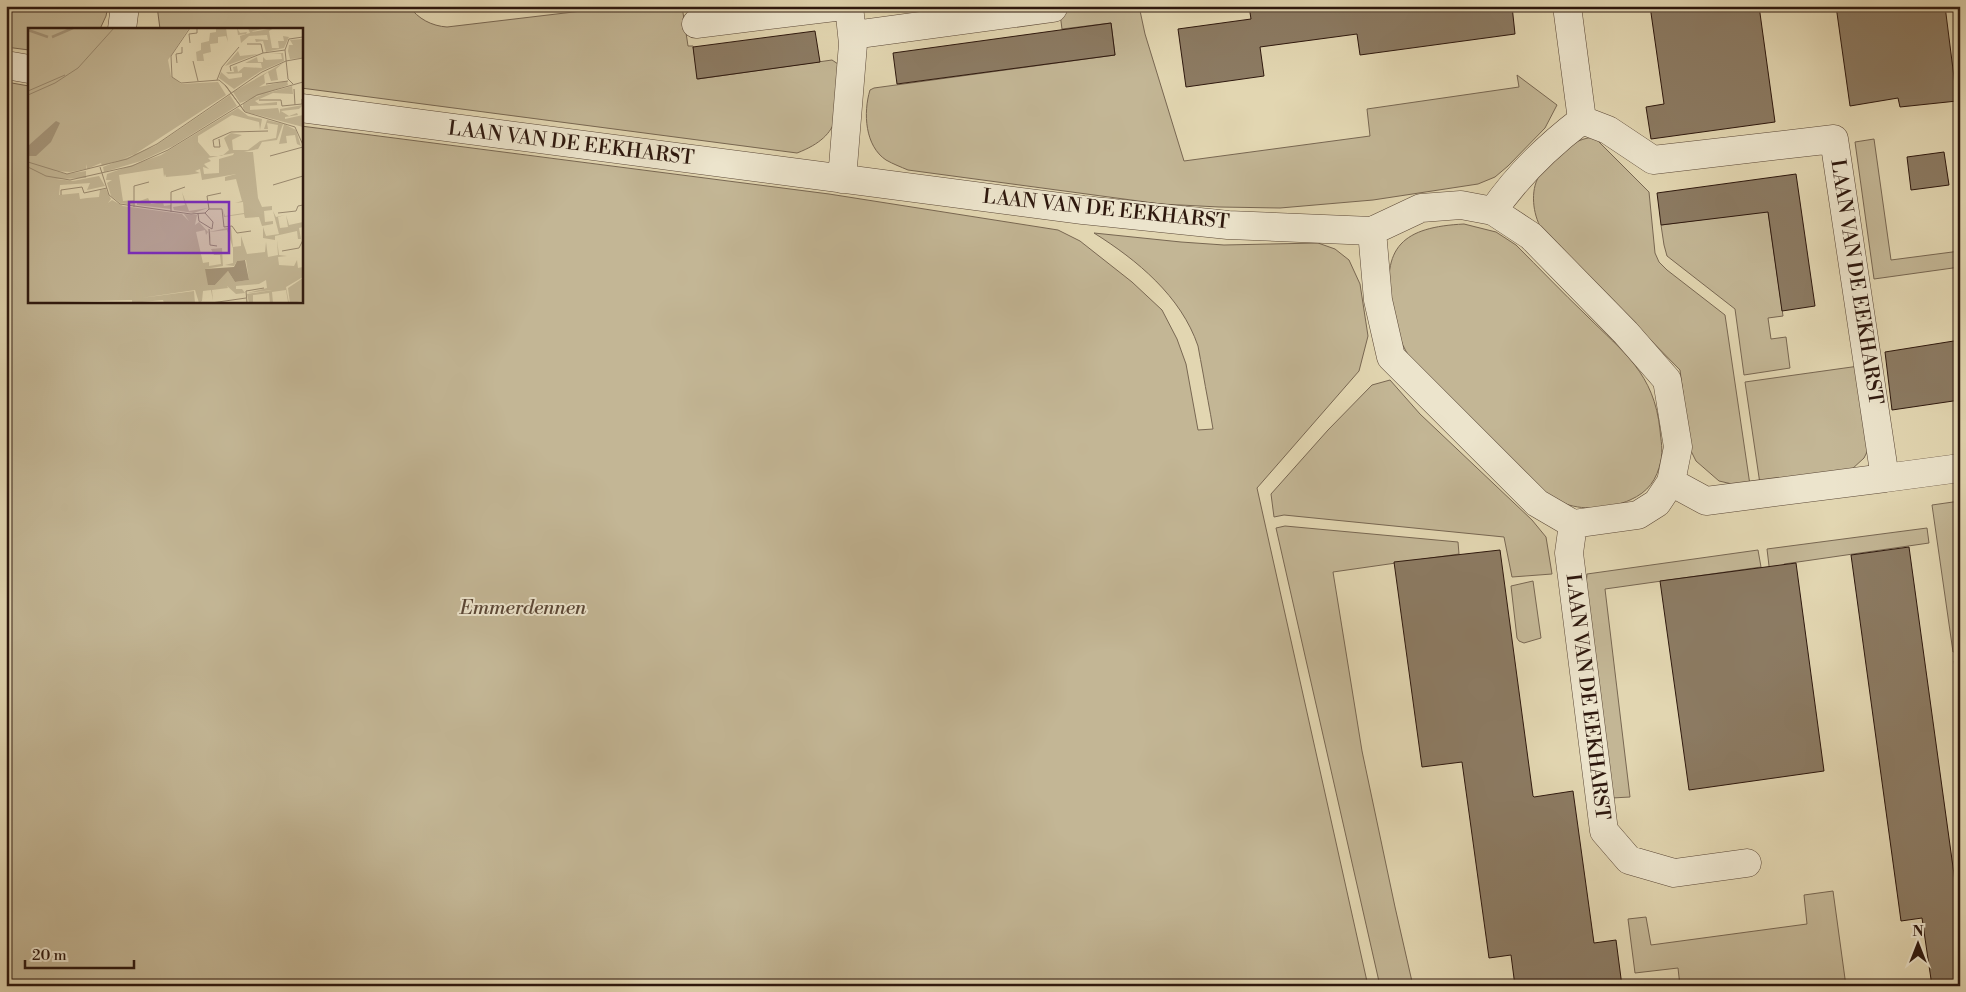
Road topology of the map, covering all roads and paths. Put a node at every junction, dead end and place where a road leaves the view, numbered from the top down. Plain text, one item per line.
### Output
1 (125, 6) edge
2 (843, 6) edge
3 (849, 6) edge
4 (1567, 6) edge
5 (1052, 8) dead end
6 (696, 24) dead end
7 (122, 28) edge
8 (852, 35) junction
9 (6, 65) edge
10 (28, 69) edge
11 (302, 108) edge
12 (1582, 120) junction
13 (842, 179) junction
14 (1494, 212) junction
15 (1372, 231) junction
16 (1960, 468) edge
17 (1886, 478) junction
18 (1671, 482) junction
19 (1573, 524) junction
20 (1747, 863) dead end

1 - 7 street
2 - 6 street
3 - 8 street
4 - 12 street
5 - 8 street
8 - 13 street
9 - 10 street
11 - 13 street, LAAN VAN DE EEKHARST
12 - 14 street
12 - 17 street, LAAN VAN DE EEKHARST
13 - 15 street, LAAN VAN DE EEKHARST
14 - 15 street, LAAN VAN DE EEKHARST
14 - 18 street, LAAN VAN DE EEKHARST
15 - 19 street
16 - 17 street
17 - 18 street
18 - 19 street, LAAN VAN DE EEKHARST
19 - 20 street, LAAN VAN DE EEKHARST

